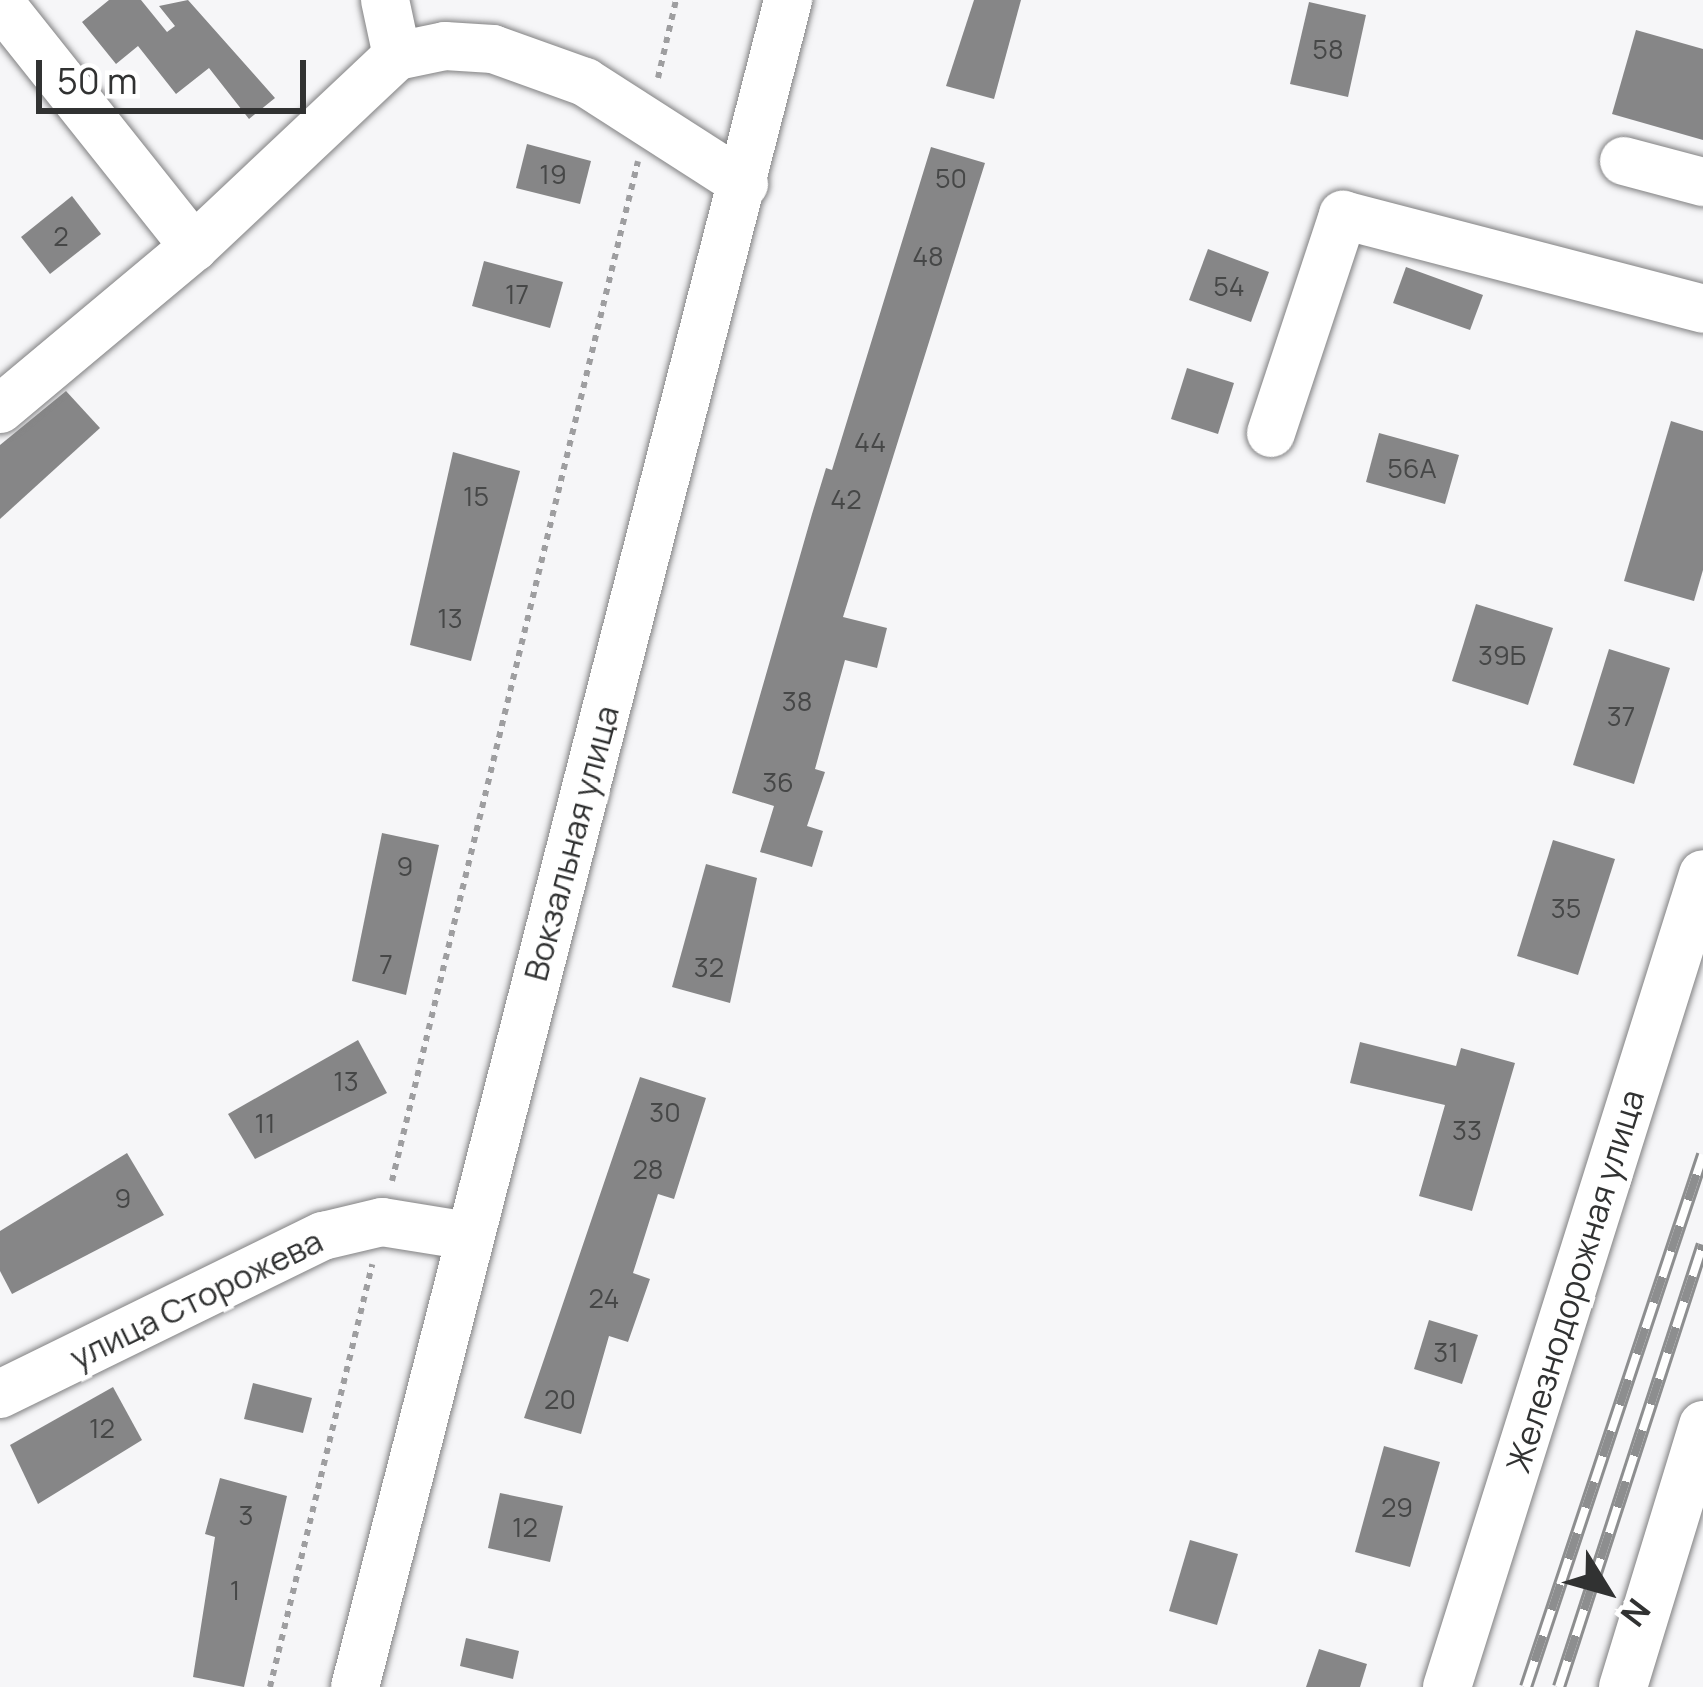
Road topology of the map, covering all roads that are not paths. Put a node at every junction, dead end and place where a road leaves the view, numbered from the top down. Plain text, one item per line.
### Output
1 (385, 0) edge
2 (788, 0) edge
3 (0, 3) edge
4 (397, 56) junction
5 (1624, 161) dead end
6 (1703, 182) edge
7 (743, 184) junction
8 (194, 247) junction
9 (1703, 309) edge
10 (0, 409) edge
11 (1271, 433) dead end
12 (1703, 874) edge
13 (468, 1236) junction
14 (0, 1394) edge
15 (1703, 1425) edge
16 (355, 1687) edge
17 (1447, 1687) edge
18 (1623, 1687) edge

1 - 4 street
2 - 7 street, Вокзальная улица
3 - 8 street
4 - 7 street
4 - 8 street
5 - 6 street
7 - 13 street, Вокзальная улица
8 - 10 street
9 - 11 street
12 - 17 street, Железнодорожная улица
13 - 14 street, улица Сторожева
13 - 16 street, Вокзальная улица
15 - 18 street

